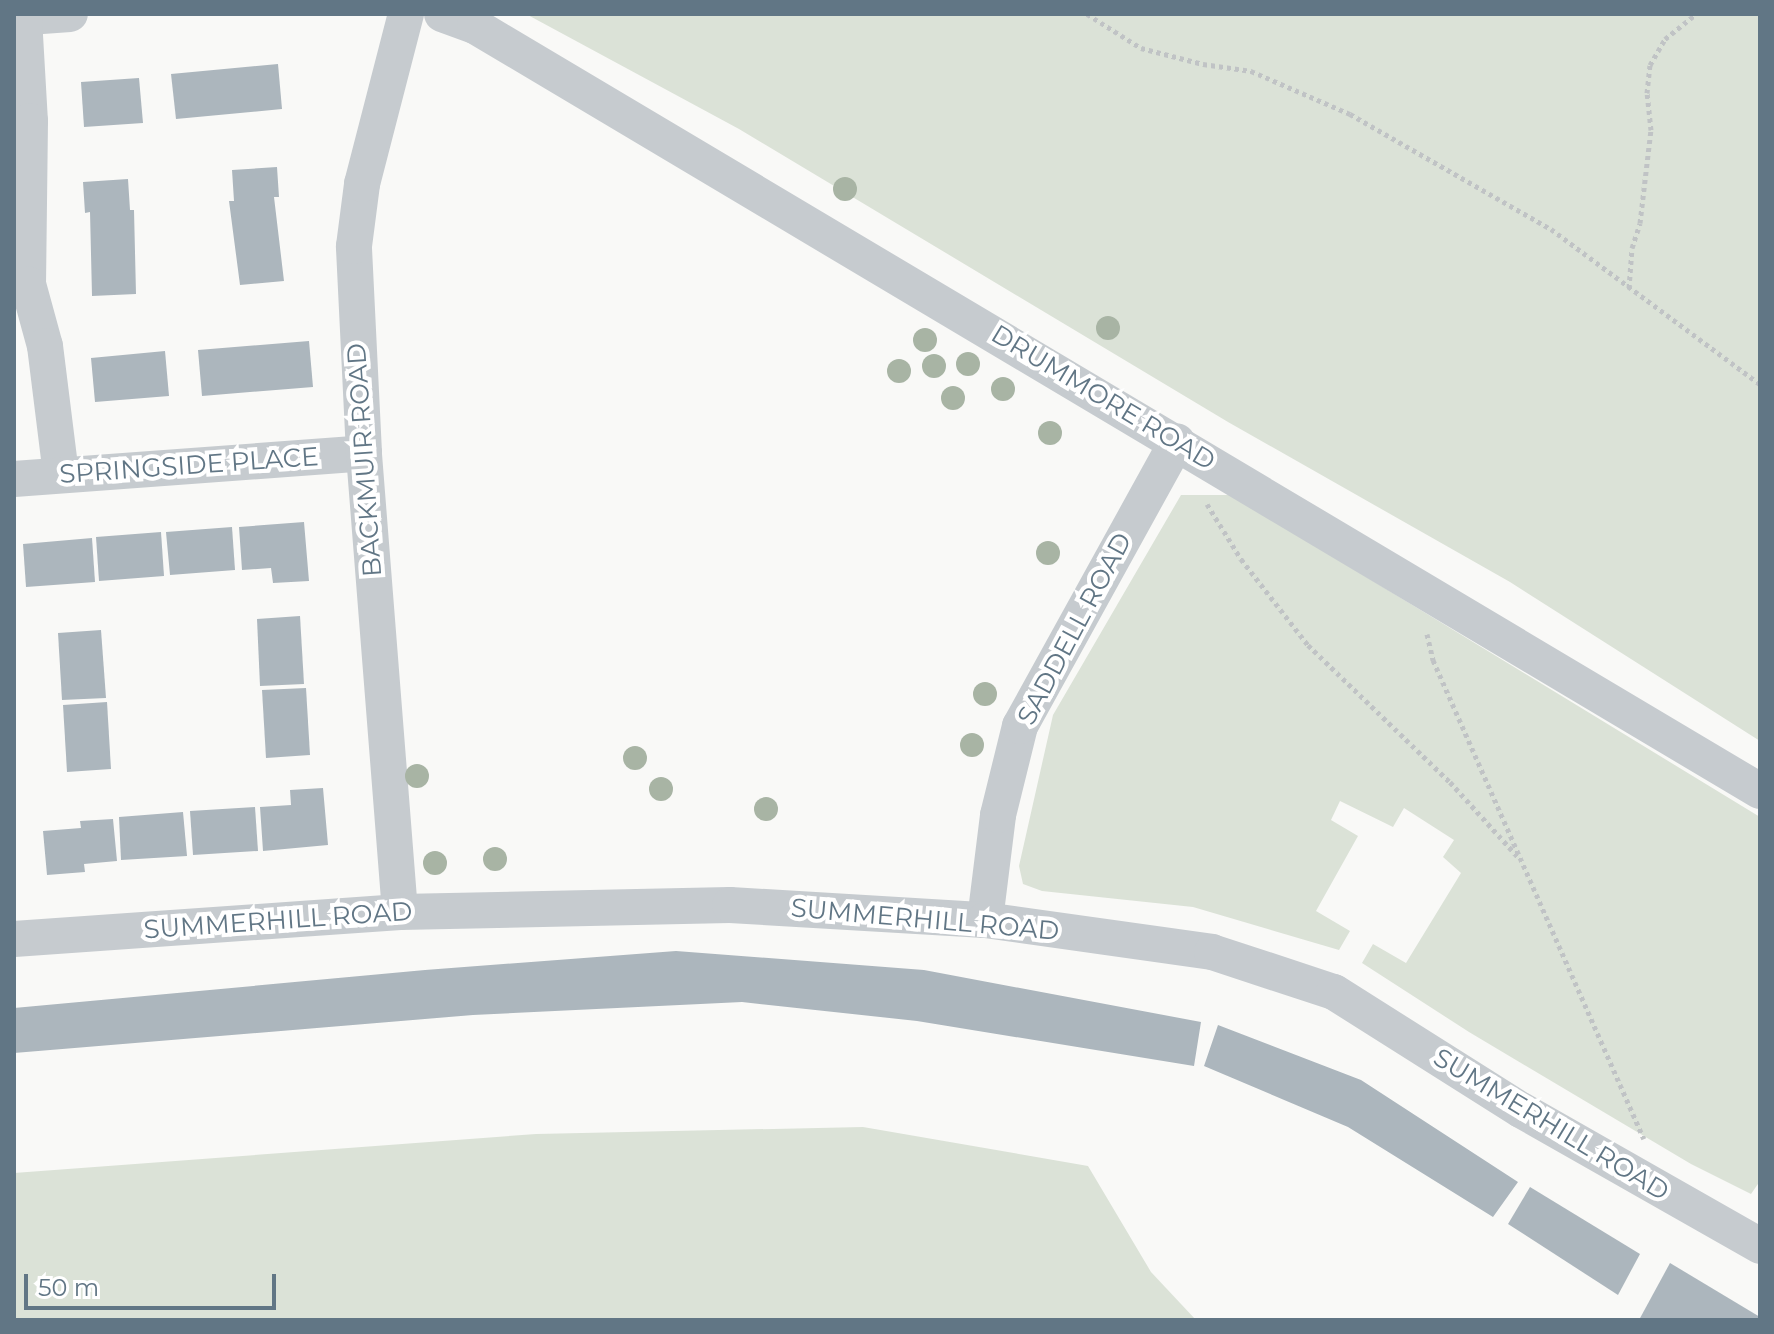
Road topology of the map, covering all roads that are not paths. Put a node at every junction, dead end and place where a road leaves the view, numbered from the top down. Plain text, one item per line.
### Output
1 (70, 14) edge
2 (406, 14) edge
3 (442, 14) edge
4 (19, 18) edge
5 (1177, 442) junction
6 (364, 453) junction
7 (61, 475) junction
8 (14, 479) edge
9 (1760, 791) edge
10 (400, 912) junction
11 (985, 920) junction
12 (14, 939) edge
13 (1760, 1246) edge

1 - 4 street
2 - 6 street, BACKMUIR ROAD
3 - 5 street, DRUMMORE ROAD
4 - 7 street
5 - 9 street, DRUMMORE ROAD
5 - 11 street, SADDELL ROAD
6 - 7 street, SPRINGSIDE PLACE
6 - 10 street, BACKMUIR ROAD
7 - 8 street, SPRINGSIDE PLACE
10 - 11 street, SUMMERHILL ROAD
10 - 12 street, SUMMERHILL ROAD
11 - 13 street, SUMMERHILL ROAD

